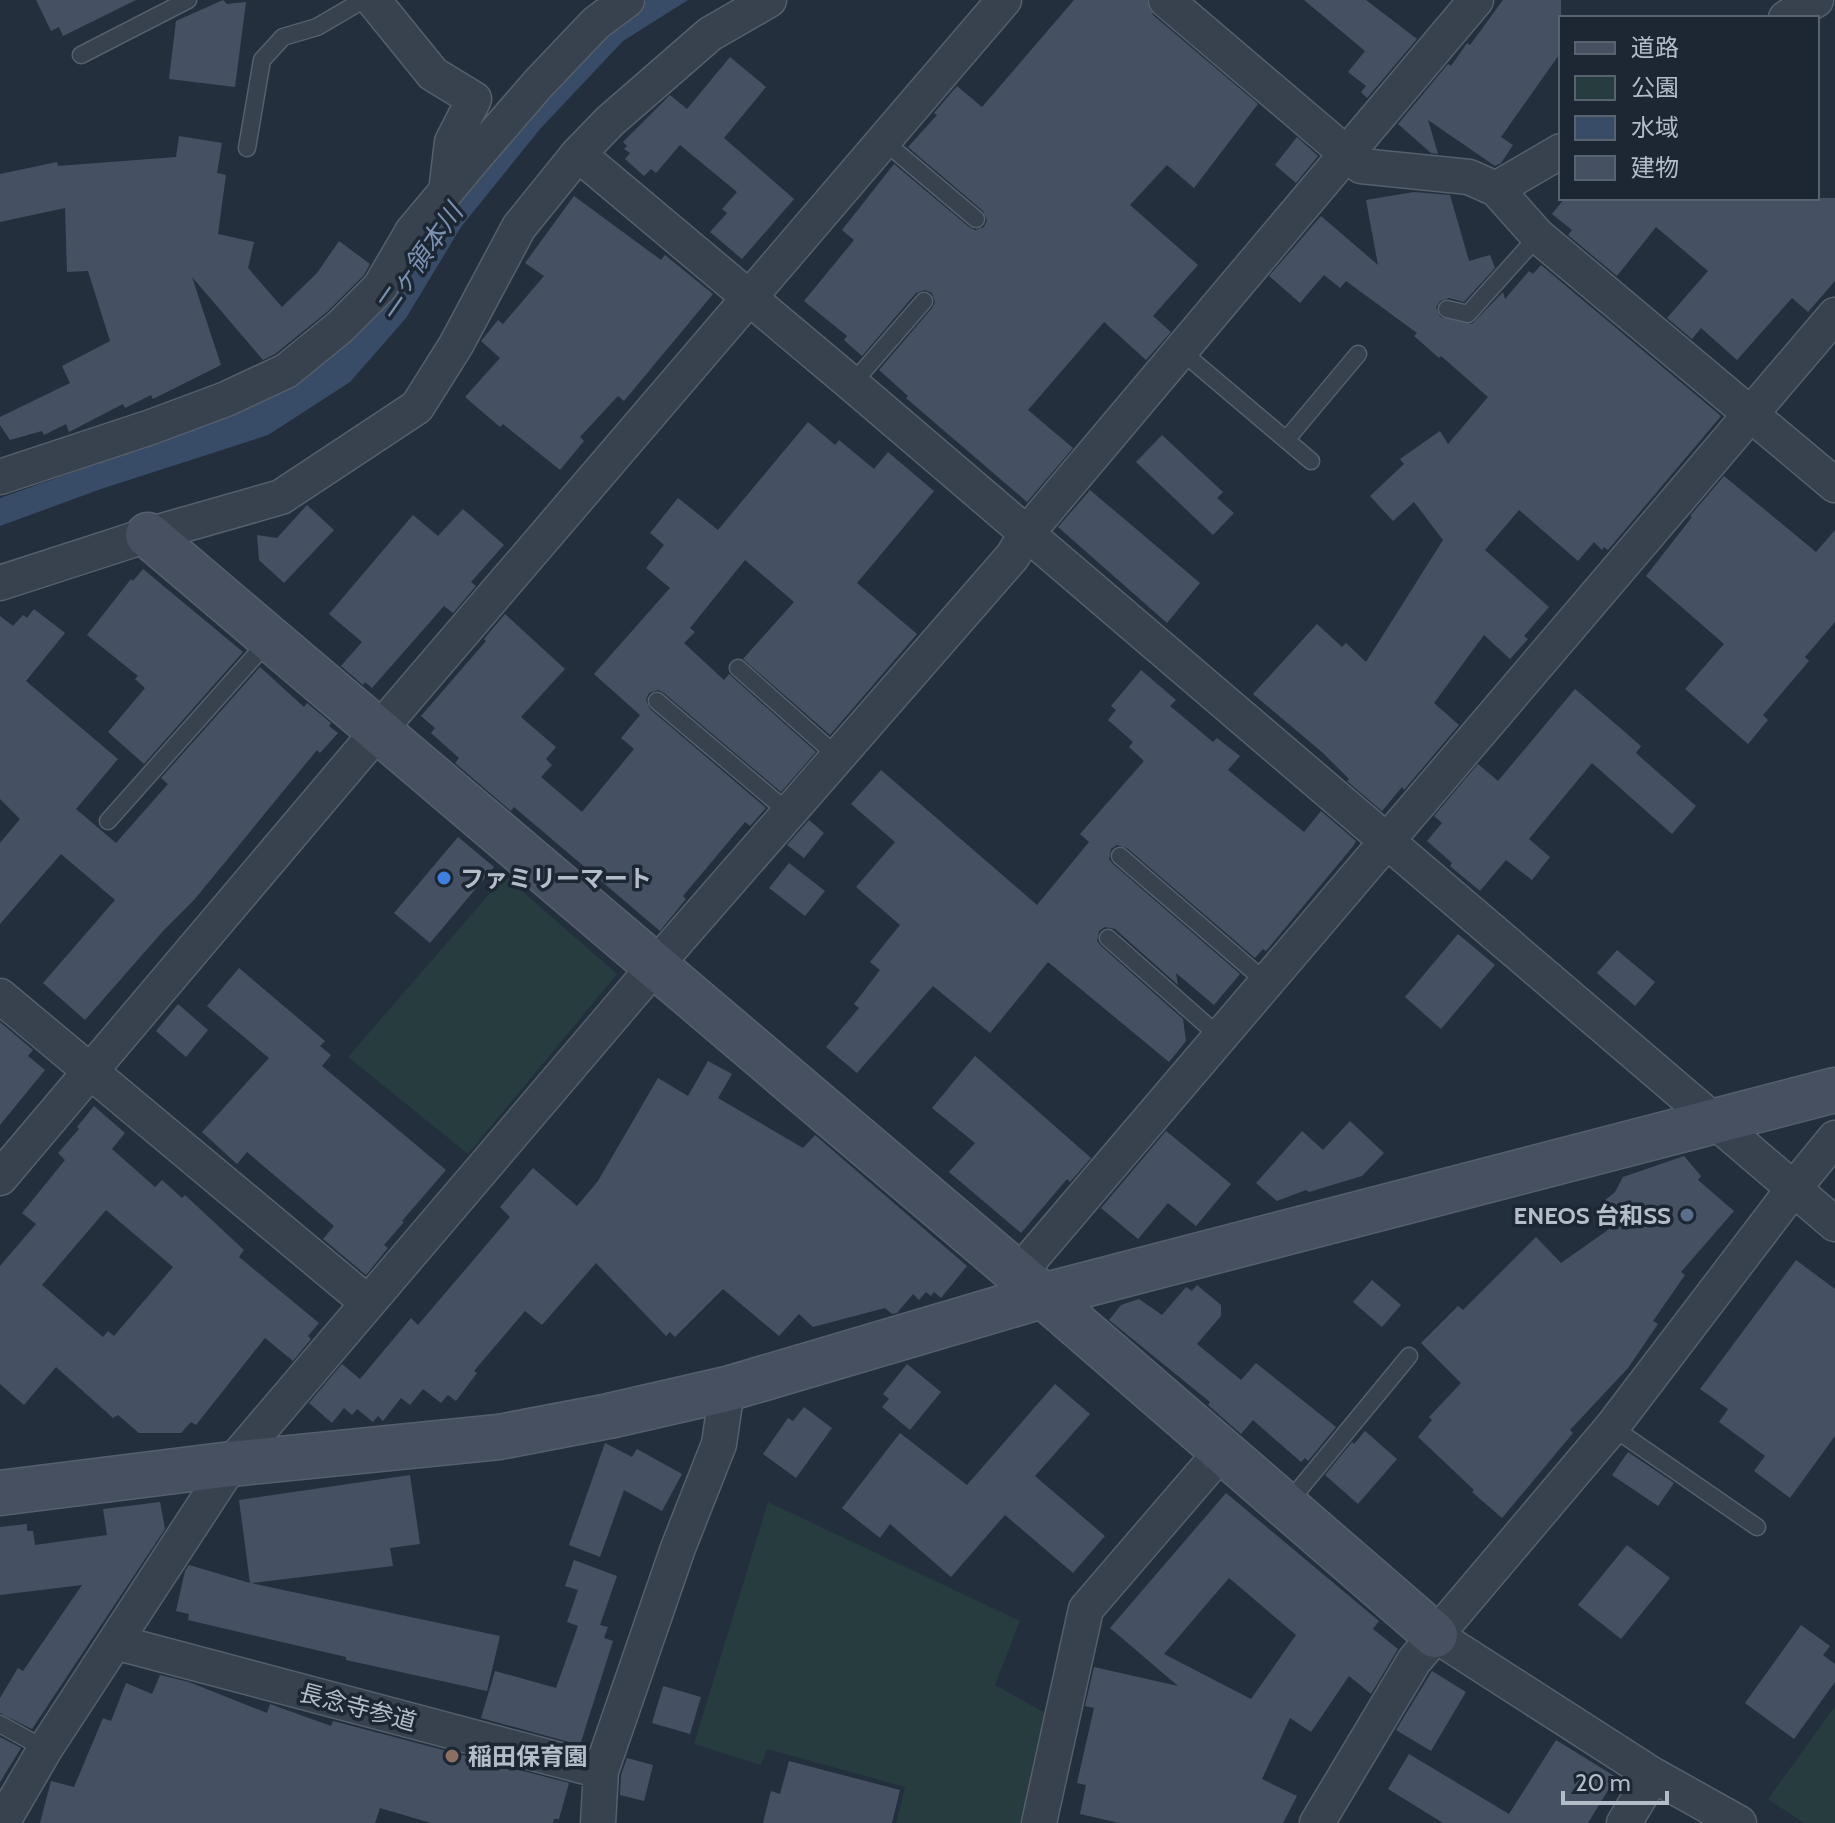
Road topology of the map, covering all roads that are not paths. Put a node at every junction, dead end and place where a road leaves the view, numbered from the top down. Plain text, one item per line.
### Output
1 (188, 0) edge
2 (363, 0) edge
3 (373, 0) edge
4 (627, 0) edge
5 (769, 0) edge
6 (1004, 0) edge
7 (1166, 0) edge
8 (1476, 0) edge
9 (1816, 0) edge
10 (1789, 16) edge
11 (81, 55) dead end
12 (885, 142) junction
13 (247, 148) dead end
14 (1559, 152) edge
15 (578, 154) junction
16 (1347, 155) junction
17 (1496, 189) junction
18 (446, 193) junction
19 (976, 219) dead end
20 (1538, 236) junction
21 (750, 299) junction
22 (924, 301) dead end
23 (1447, 309) dead end
24 (1835, 315) edge
25 (1181, 351) junction
26 (1358, 354) dead end
27 (852, 384) junction
28 (1752, 414) junction
29 (1286, 440) junction
30 (1311, 461) dead end
31 (0, 477) edge
32 (1835, 485) edge
33 (1027, 533) junction
34 (148, 535) junction
35 (0, 583) edge
36 (270, 639) junction
37 (738, 668) dead end
38 (657, 701) dead end
39 (379, 730) junction
40 (838, 757) junction
41 (788, 812) junction
42 (108, 821) dead end
43 (1386, 840) junction
44 (1120, 856) dead end
45 (1108, 938) dead end
46 (656, 965) junction
47 (1266, 982) junction
48 (0, 996) edge
49 (1220, 1037) junction
50 (90, 1073) junction
51 (1835, 1090) edge
52 (1715, 1119) junction
53 (1835, 1138) edge
54 (0, 1178) edge
55 (1794, 1188) junction
56 (1835, 1224) edge
57 (1030, 1285) junction
58 (368, 1303) junction
59 (1409, 1356) dead end
60 (727, 1389) junction
61 (1612, 1427) junction
62 (1222, 1451) junction
63 (231, 1464) junction
64 (0, 1493) edge
65 (1287, 1504) junction
66 (1757, 1527) dead end
67 (1435, 1635) junction
68 (115, 1642) junction
69 (0, 1724) edge
70 (45, 1749) junction
71 (601, 1771) junction
72 (1653, 1775) junction
73 (2, 1823) edge
74 (598, 1823) edge
75 (1039, 1823) edge
76 (1317, 1823) edge
77 (1624, 1823) edge
78 (1739, 1823) edge

1 - 11 lane
2 - 13 lane
3 - 18 street
4 - 18 street
5 - 15 street
6 - 12 street
7 - 16 street
8 - 16 street
9 - 10 street
12 - 19 lane
12 - 21 street
14 - 17 street
15 - 21 street
15 - 34 street
16 - 17 street
16 - 25 street
17 - 20 street
18 - 31 street
20 - 23 lane
20 - 28 street
21 - 27 street
21 - 39 street
22 - 27 lane
24 - 28 street
25 - 29 lane
25 - 33 street
26 - 29 lane
27 - 33 street
28 - 32 street
28 - 43 street
29 - 30 lane
33 - 40 street
33 - 43 street
34 - 35 street
34 - 36 street
36 - 39 street
36 - 42 lane
37 - 40 lane
38 - 41 lane
39 - 46 street
39 - 50 street
40 - 41 street
41 - 46 street
43 - 47 street
43 - 52 street
44 - 47 lane
45 - 49 lane
46 - 57 street
46 - 58 street
47 - 49 street
48 - 50 street
49 - 57 street
50 - 54 street
50 - 58 street
51 - 52 street
52 - 55 street
52 - 57 street
53 - 55 street
55 - 56 street
55 - 61 street
57 - 60 street
57 - 62 street
58 - 63 street
59 - 65 lane
60 - 63 street
60 - 71 street
61 - 66 lane
61 - 67 street
62 - 65 street
62 - 75 street
63 - 64 street
63 - 68 street
65 - 67 street
67 - 72 street
67 - 76 street
68 - 70 street
68 - 71 street, 長念寺参道
69 - 70 lane
70 - 73 street
71 - 74 street
72 - 77 street
72 - 78 street

